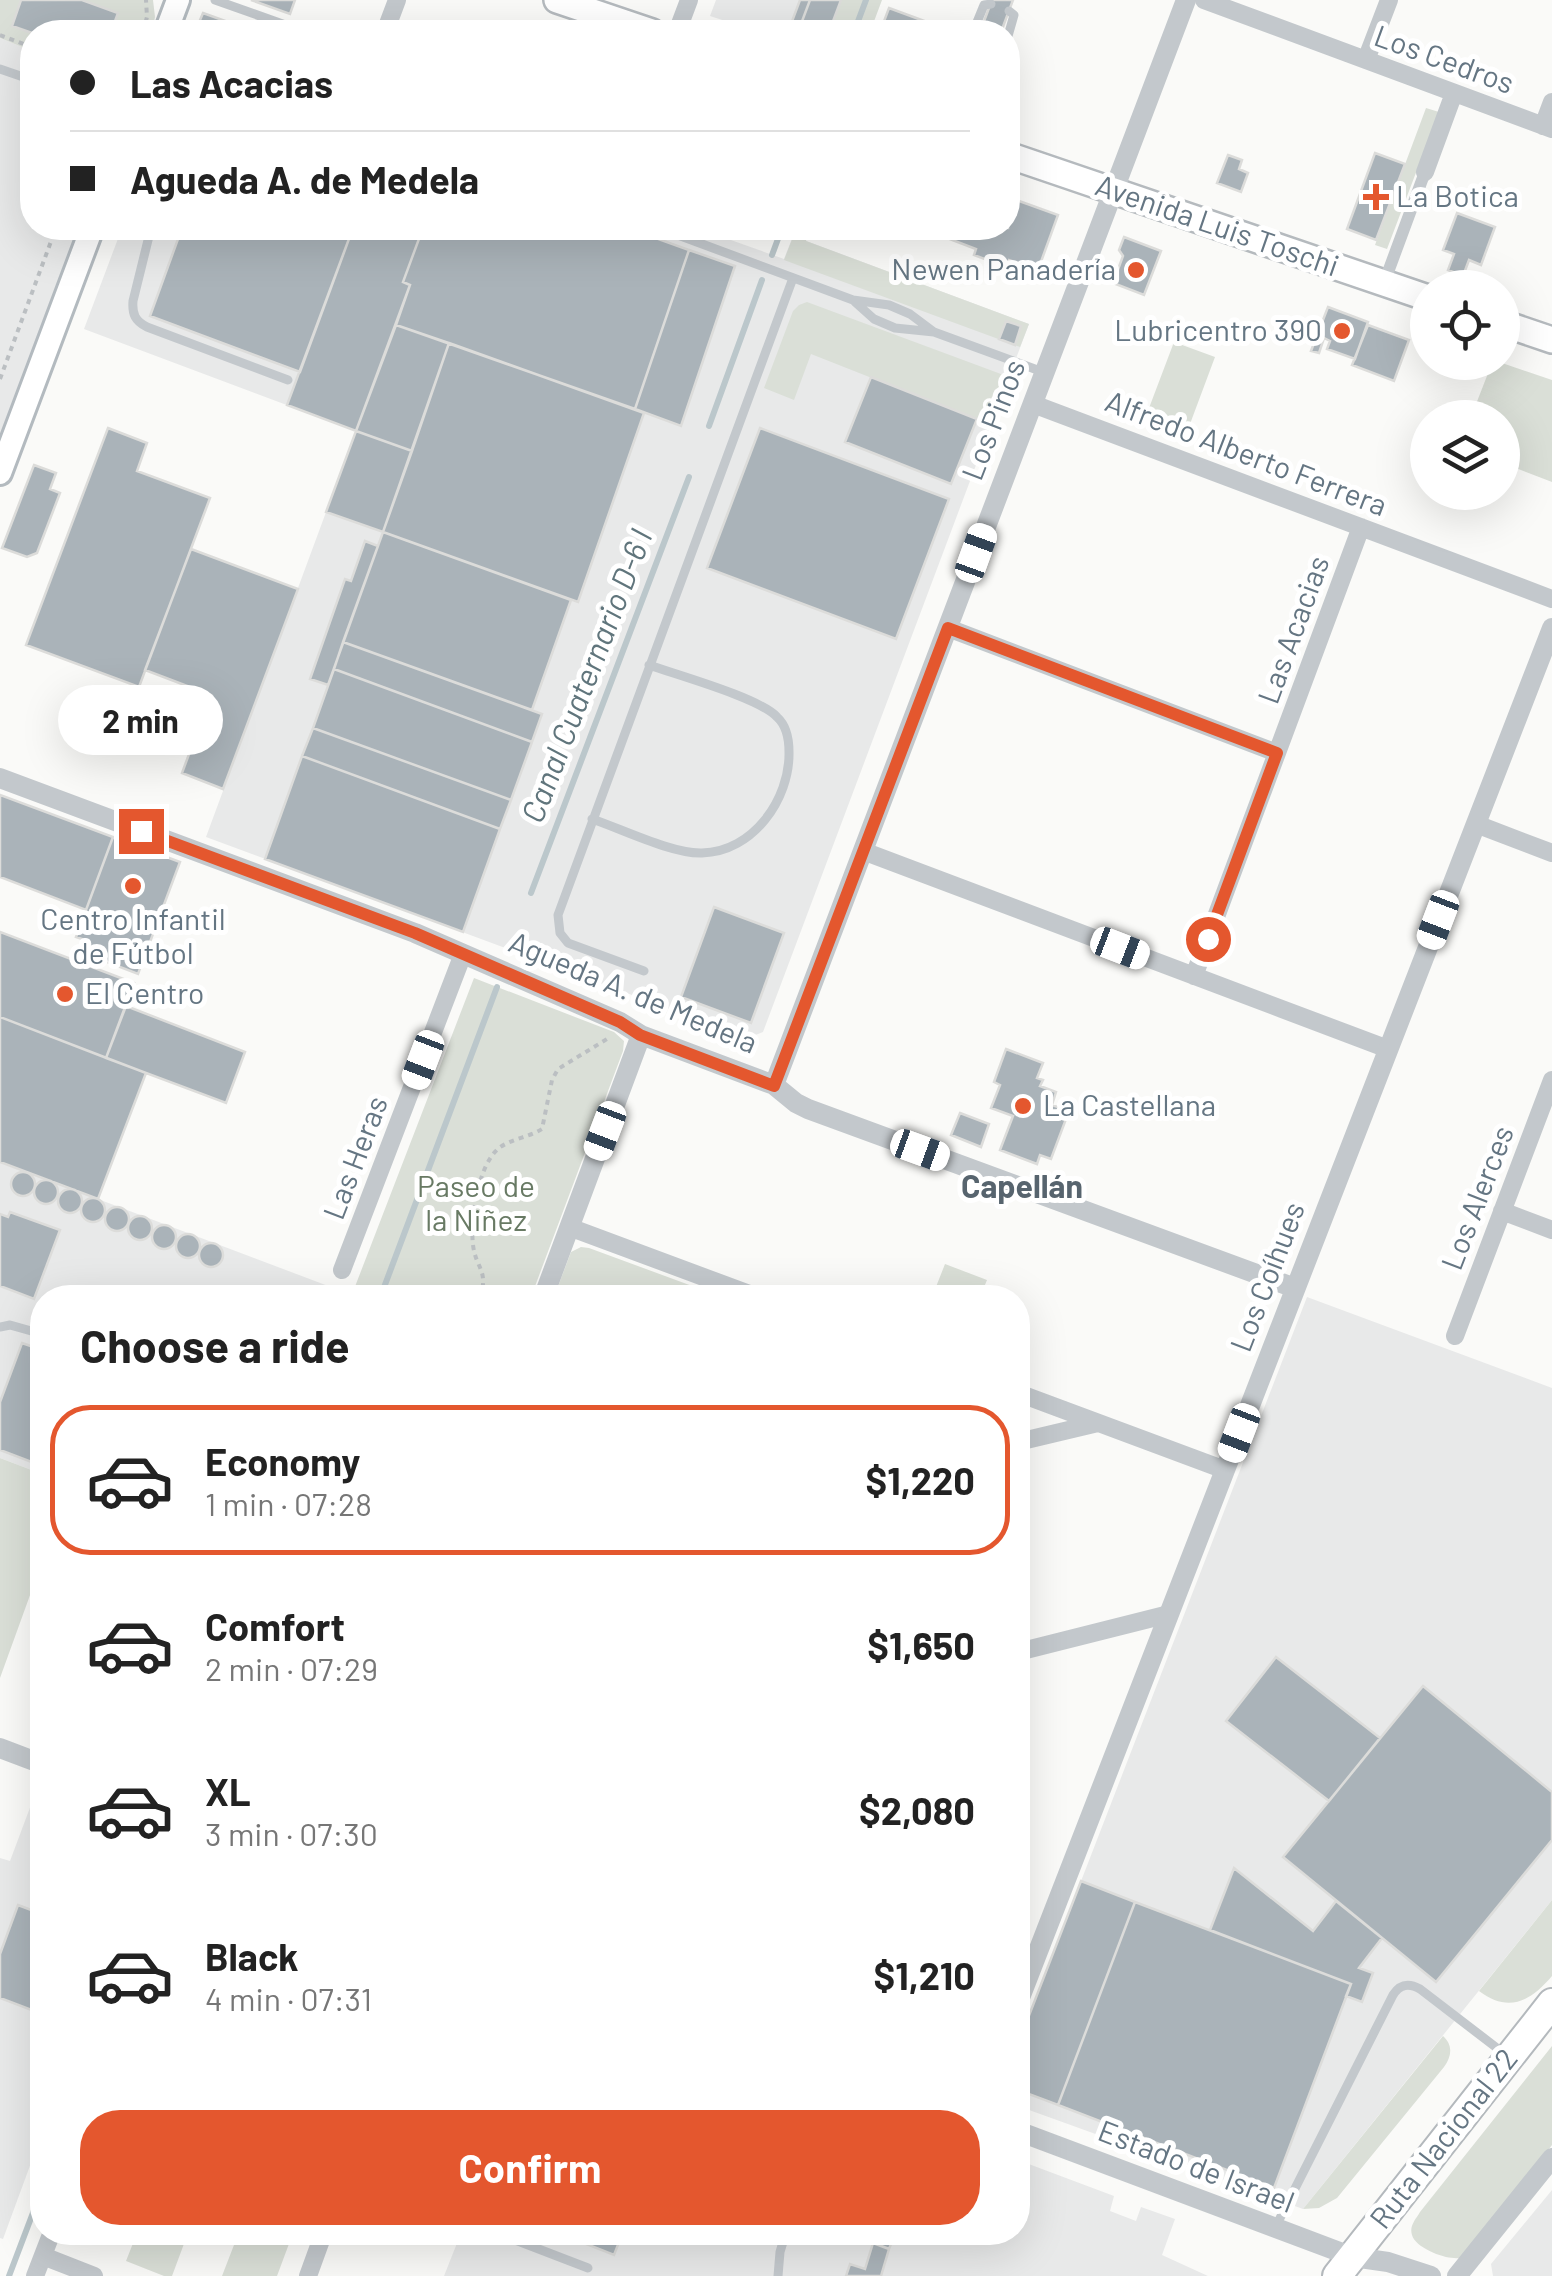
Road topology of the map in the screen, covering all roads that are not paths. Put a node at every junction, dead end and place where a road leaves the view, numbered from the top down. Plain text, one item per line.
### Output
1 (215, 0) edge
2 (556, 0) edge
3 (1186, 0) edge
4 (1204, 0) edge
5 (1389, 0) edge
6 (990, 4) dead end
7 (1009, 11) dead end
8 (271, 20) edge
9 (616, 20) edge
10 (978, 20) edge
11 (1013, 20) edge
12 (1366, 60) junction
13 (1454, 93) junction
14 (1552, 102) edge
15 (1548, 127) edge
16 (1020, 158) edge
17 (1425, 172) joint
18 (1113, 191) junction
19 (87, 240) edge
20 (147, 240) edge
21 (691, 240) edge
22 (793, 278) junction
23 (1384, 282) junction
24 (1410, 291) edge
25 (852, 300) junction
26 (1520, 329) edge
27 (934, 332) junction
28 (1552, 340) edge
29 (1044, 372) junction
30 (288, 380) dead end
31 (1032, 404) junction
32 (0, 473) edge
33 (1362, 527) junction
34 (1552, 599) edge
35 (948, 628) junction
36 (1552, 628) edge
37 (650, 665) junction
38 (1277, 753) junction
39 (0, 778) edge
40 (592, 819) junction
41 (1476, 824) junction
42 (863, 852) junction
43 (1552, 853) edge
44 (463, 954) junction
45 (644, 971) dead end
46 (1194, 976) junction
47 (640, 1035) junction
48 (1388, 1049) junction
49 (1552, 1080) edge
50 (774, 1086) junction
51 (1502, 1211) junction
52 (569, 1227) junction
53 (1552, 1230) edge
54 (342, 1270) dead end
55 (547, 1285) edge
56 (725, 1285) edge
57 (1295, 1288) junction
58 (0, 1328) edge
59 (30, 1331) edge
60 (1455, 1336) dead end
61 (1030, 1397) edge
62 (1098, 1422) junction
63 (1030, 1439) edge
64 (1225, 1470) junction
65 (1168, 1614) junction
66 (1030, 1649) edge
67 (0, 1748) edge
68 (30, 1759) edge
69 (1030, 1972) edge
70 (1552, 2003) edge
71 (1508, 2056) junction
72 (1030, 2137) edge
73 (1552, 2158) edge
74 (1275, 2229) junction
75 (47, 2245) edge
76 (319, 2245) edge
77 (528, 2245) edge
78 (782, 2245) edge
79 (43, 2256) junction
80 (1345, 2266) edge
81 (588, 2268) dead end
82 (36, 2276) edge
83 (94, 2276) edge
84 (308, 2276) edge
85 (778, 2276) edge
86 (1430, 2276) edge
87 (1457, 2276) edge

1 - 8 lane
2 - 9 main road
3 - 18 street, Los Pinos
4 - 12 street, Los Cedros
5 - 12 street
6 - 10 lane
7 - 11 lane
12 - 13 street, Los Cedros
13 - 15 street, Los Cedros
13 - 17 street
14 - 15 street
16 - 18 main road, Avenida Luis Toschi
17 - 23 street
18 - 23 main road, Avenida Luis Toschi
18 - 29 street, Los Pinos
19 - 32 main road
20 - 30 lane
21 - 22 lane
22 - 25 lane
22 - 37 lane
23 - 24 main road, Avenida Luis Toschi
25 - 27 lane
25 - 27 lane
26 - 28 main road
27 - 29 lane
29 - 31 street, Los Pinos
31 - 33 street, Alfredo Alberto Ferrera
31 - 35 street, Los Pinos
33 - 34 street, Alfredo Alberto Ferrera
33 - 38 street, Las Acacias
35 - 38 street
35 - 42 street, Los Pinos
36 - 41 street, Los Coíhues
37 - 40 lane
37 - 40 lane
38 - 46 street, Las Acacias
39 - 44 street, Agueda A. de Medela
40 - 45 lane
41 - 43 street
41 - 48 street, Los Coíhues
42 - 46 street
42 - 50 street, Los Pinos
44 - 47 street, Agueda A. de Medela
44 - 54 street, Las Heras
46 - 48 street
47 - 50 street, Agueda A. de Medela
47 - 52 street
48 - 57 street, Los Coíhues
49 - 51 street, Los Alerces
50 - 57 street, Agueda A. de Medela
51 - 53 street
51 - 60 street, Los Alerces
52 - 55 street
52 - 56 street
57 - 64 street, Los Coíhues
58 - 59 lane
61 - 62 street
62 - 63 street
62 - 64 street
64 - 65 street, Los Coíhues
65 - 66 street
65 - 69 street, Los Coíhues
67 - 68 street
70 - 71 highway, Ruta Nacional 22
71 - 74 lane
71 - 80 highway, Ruta Nacional 22
72 - 74 street, Estado de Israel
73 - 87 street
74 - 80 street, Estado de Israel
75 - 79 street
76 - 84 street
77 - 81 lane
78 - 85 lane
79 - 82 street
79 - 83 street
80 - 86 street, Estado de Israel

